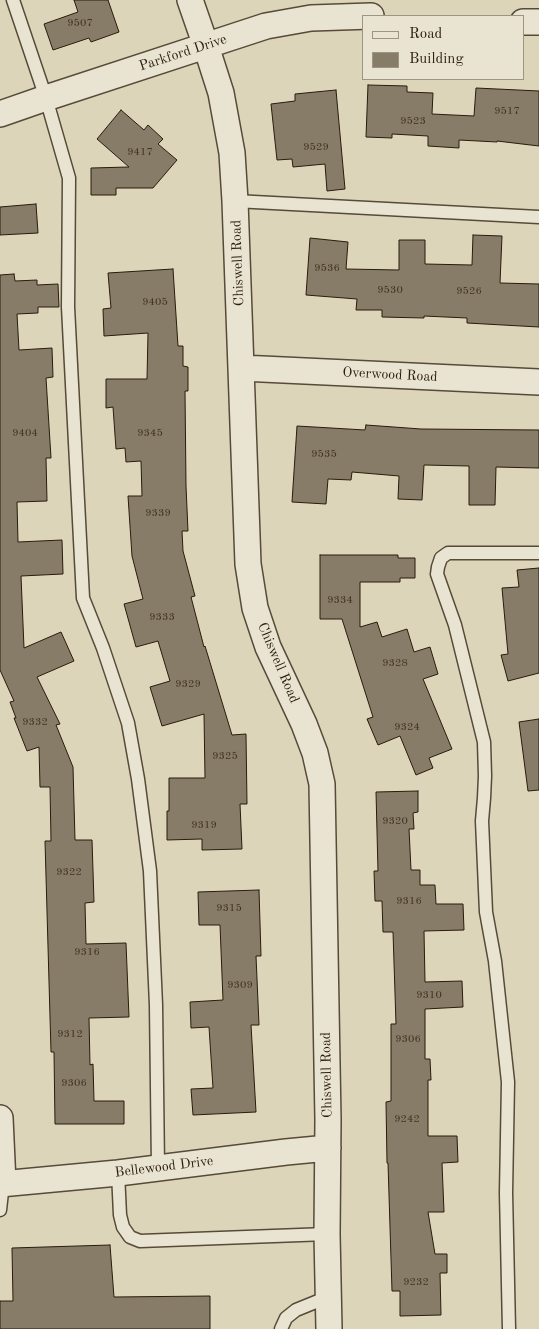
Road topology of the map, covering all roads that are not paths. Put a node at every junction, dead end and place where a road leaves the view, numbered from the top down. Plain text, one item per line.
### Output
1 (13, 0) edge
2 (190, 0) edge
3 (362, 16) edge
4 (524, 22) edge
5 (539, 22) edge
6 (206, 46) junction
7 (46, 98) junction
8 (0, 114) edge
9 (235, 201) junction
10 (539, 217) edge
11 (241, 368) junction
12 (539, 382) edge
13 (539, 554) edge
14 (0, 1118) edge
15 (328, 1148) junction
16 (158, 1168) junction
17 (118, 1173) junction
18 (1, 1183) edge
19 (0, 1210) edge
20 (326, 1234) junction
21 (328, 1297) junction
22 (281, 1329) edge
23 (329, 1329) edge
24 (509, 1329) edge

1 - 7 lane
2 - 6 street, Chiswell Road
3 - 6 street, Parkford Drive
4 - 5 street
6 - 7 street, Parkford Drive
6 - 9 street, Chiswell Road
7 - 8 street, Parkford Drive
7 - 16 lane
9 - 10 lane
9 - 11 street, Chiswell Road
11 - 12 street, Overwood Road
11 - 15 street, Chiswell Road
13 - 24 lane
14 - 18 street
15 - 16 street, Bellewood Drive
15 - 20 street, Chiswell Road
16 - 17 street, Bellewood Drive
17 - 18 street, Bellewood Drive
17 - 20 lane
18 - 19 lane
20 - 21 street, Chiswell Road
21 - 22 lane
21 - 23 street, Chiswell Road

